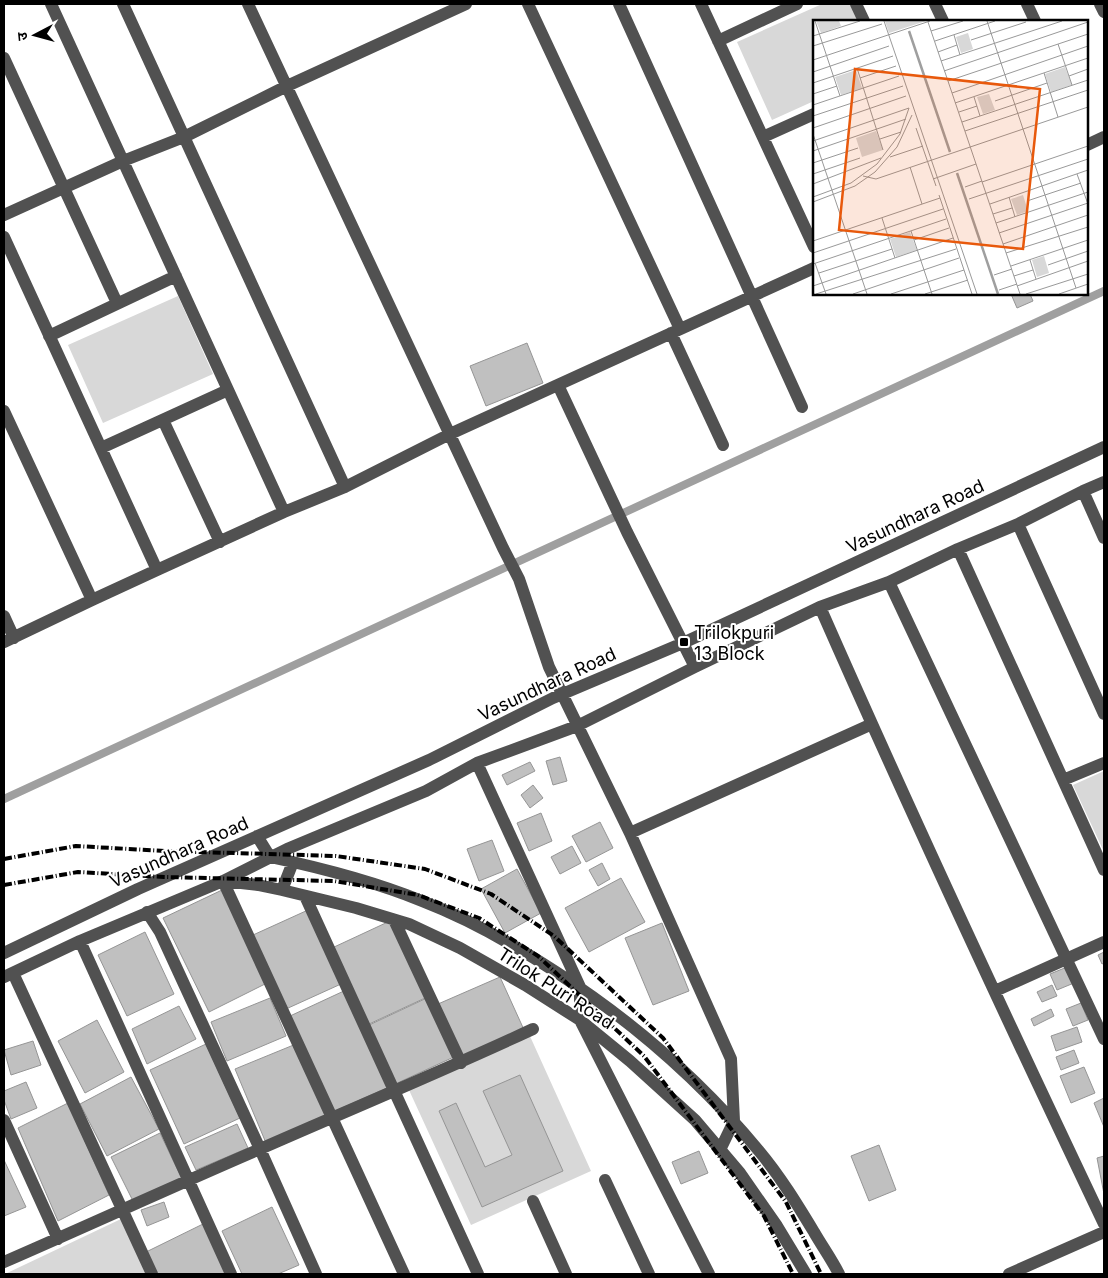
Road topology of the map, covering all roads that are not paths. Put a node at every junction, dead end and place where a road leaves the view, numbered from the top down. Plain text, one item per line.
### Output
1 (51, 4) edge
2 (123, 4) edge
3 (248, 4) edge
4 (466, 4) edge
5 (528, 4) edge
6 (620, 4) edge
7 (701, 4) edge
8 (797, 4) edge
9 (856, 4) edge
10 (934, 4) edge
11 (1027, 4) edge
12 (1100, 4) edge
13 (778, 8) edge
14 (1104, 12) edge
15 (864, 20) edge
16 (942, 20) edge
17 (1035, 20) edge
18 (718, 41) junction
19 (4, 58) edge
20 (287, 86) junction
21 (813, 114) edge
22 (1104, 136) edge
23 (184, 137) junction
24 (763, 137) junction
25 (1088, 141) edge
26 (123, 162) junction
27 (64, 188) junction
28 (4, 215) edge
29 (4, 237) edge
30 (813, 245) edge
31 (813, 268) edge
32 (176, 276) junction
33 (752, 297) junction
34 (117, 303) junction
35 (676, 331) junction
36 (49, 336) junction
37 (558, 385) junction
38 (228, 390) junction
39 (802, 407) dead end
40 (4, 411) edge
41 (163, 420) junction
42 (450, 434) junction
43 (723, 445) dead end
44 (1104, 447) edge
45 (101, 448) junction
46 (1104, 482) edge
47 (345, 487) junction
48 (1083, 491) junction
49 (284, 512) junction
50 (1018, 524) junction
51 (1104, 538) edge
52 (220, 542) junction
53 (958, 549) junction
54 (157, 570) junction
55 (889, 582) junction
56 (92, 600) junction
57 (820, 607) junction
58 (4, 616) edge
59 (9, 640) edge
60 (683, 643) junction
61 (695, 667) junction
62 (562, 694) junction
63 (1104, 714) edge
64 (872, 724) junction
65 (577, 726) junction
66 (477, 763) junction
67 (1104, 763) edge
68 (1063, 780) junction
69 (630, 833) junction
70 (257, 836) junction
71 (270, 857) junction
72 (293, 862) junction
73 (1104, 870) edge
74 (223, 881) junction
75 (282, 890) junction
76 (305, 896) junction
77 (147, 912) junction
78 (394, 920) junction
79 (80, 941) junction
80 (1104, 942) edge
81 (4, 953) edge
82 (1067, 959) junction
83 (8, 975) edge
84 (580, 987) junction
85 (995, 991) junction
86 (580, 1020) junction
87 (533, 1029) dead end
88 (1104, 1039) edge
89 (462, 1063) junction
90 (394, 1091) junction
91 (332, 1118) junction
92 (4, 1120) edge
93 (734, 1122) junction
94 (260, 1148) junction
95 (720, 1150) junction
96 (605, 1180) dead end
97 (188, 1181) junction
98 (533, 1201) dead end
99 (122, 1210) junction
100 (1104, 1224) edge
101 (1104, 1232) edge
102 (58, 1239) junction
103 (4, 1262) edge
104 (152, 1274) edge
105 (231, 1274) edge
106 (316, 1274) edge
107 (404, 1274) edge
108 (478, 1274) edge
109 (566, 1274) edge
110 (649, 1274) edge
111 (709, 1274) edge
112 (806, 1274) edge
113 (839, 1274) edge
114 (1009, 1274) edge

1 - 26 street
2 - 23 street
3 - 20 street
4 - 20 street
5 - 35 street
6 - 33 street
7 - 18 street
8 - 13 street
9 - 15 street
10 - 16 street
11 - 17 street
12 - 14 street
13 - 18 street
18 - 24 street
19 - 27 street
20 - 23 street
20 - 42 street
21 - 24 street
22 - 25 street
23 - 26 street
23 - 47 street
24 - 30 street
26 - 27 street
26 - 32 street
27 - 28 street
27 - 34 street
29 - 36 street
31 - 33 street
32 - 34 street
32 - 38 street
33 - 35 street
33 - 39 street
34 - 36 street
35 - 37 street
35 - 43 street
36 - 45 street
37 - 42 street
37 - 60 street
38 - 41 street
38 - 49 street
40 - 56 street
41 - 45 street
41 - 52 street
42 - 47 street
42 - 62 street
44 - 60 street, Vasundhara Road
45 - 54 street
46 - 48 street
47 - 49 street
48 - 50 street
48 - 51 street
49 - 52 street
50 - 53 street
50 - 63 street
52 - 54 street
53 - 55 street
53 - 68 street
54 - 56 street
55 - 57 street
55 - 82 street
56 - 59 street
57 - 61 street
57 - 64 street
58 - 59 street
60 - 61 street
60 - 62 street, Vasundhara Road
61 - 65 street
62 - 65 street
62 - 70 street, Vasundhara Road
64 - 69 street
64 - 85 street
65 - 66 street
65 - 69 street
66 - 71 street
66 - 84 street, Trilok Puri Road
67 - 68 street
68 - 73 street
69 - 93 street
70 - 71 street
70 - 81 street, Vasundhara Road
71 - 72 street, Trilok Puri Road
71 - 74 street
72 - 75 street
72 - 84 street, Trilok Puri Road
74 - 75 street, Trilok Puri Road
74 - 77 street
74 - 91 street
75 - 76 street, Trilok Puri Road
76 - 78 street, Trilok Puri Road
76 - 90 street
77 - 79 street
77 - 94 street
78 - 86 street, Trilok Puri Road
78 - 89 street
79 - 83 street
79 - 97 street
80 - 82 street
82 - 85 street
82 - 88 street
83 - 99 street
84 - 86 street
84 - 93 street, Trilok Puri Road
85 - 100 street
86 - 95 street, Trilok Puri Road
86 - 111 street
87 - 89 street
89 - 90 street
90 - 91 street
90 - 108 street
91 - 94 street
91 - 107 street
92 - 102 street
93 - 95 street
93 - 113 street, Trilok Puri Road
94 - 97 street
94 - 106 street
95 - 112 street, Trilok Puri Road
96 - 110 street
97 - 99 street
97 - 105 street
98 - 109 street
99 - 102 street
99 - 104 street
101 - 114 street
102 - 103 street

